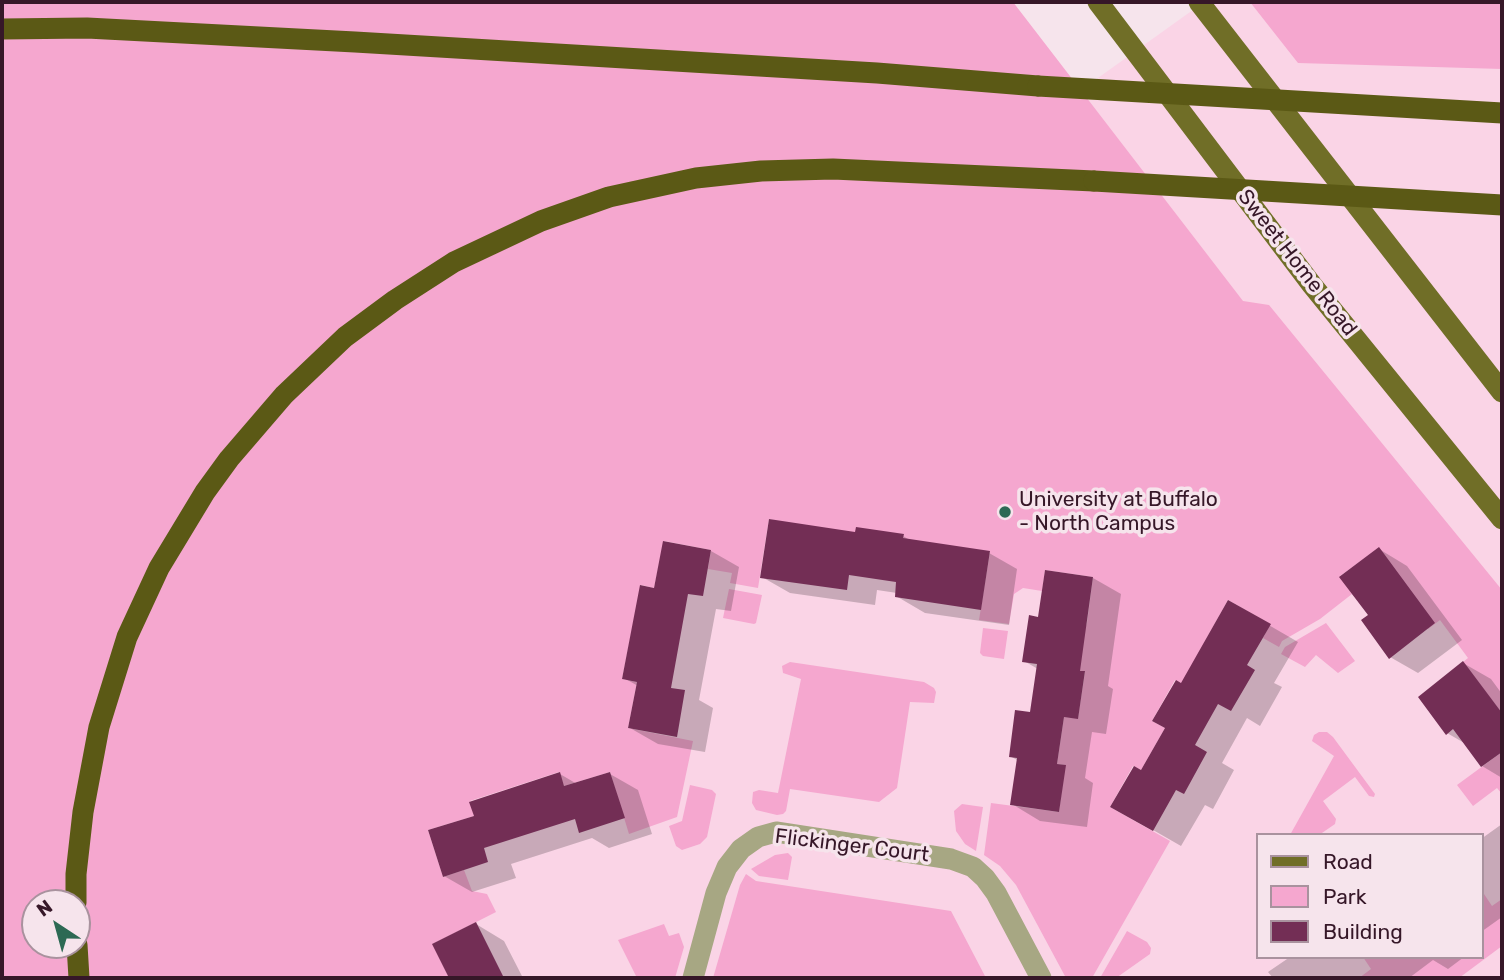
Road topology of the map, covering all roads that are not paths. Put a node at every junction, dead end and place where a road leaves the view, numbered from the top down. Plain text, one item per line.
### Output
1 (1098, 2) edge
2 (1199, 2) edge
3 (2, 29) edge
4 (1502, 113) edge
5 (1502, 205) edge
6 (1502, 392) edge
7 (1502, 519) edge
8 (76, 889) edge
9 (78, 959) edge
10 (79, 978) edge
11 (693, 978) edge
12 (1041, 978) edge

1 - 7 main road, Sweet Home Road
2 - 6 main road
3 - 4 highway, bridge
5 - 8 highway, bridge
9 - 10 highway
11 - 12 street, Flickinger Court

